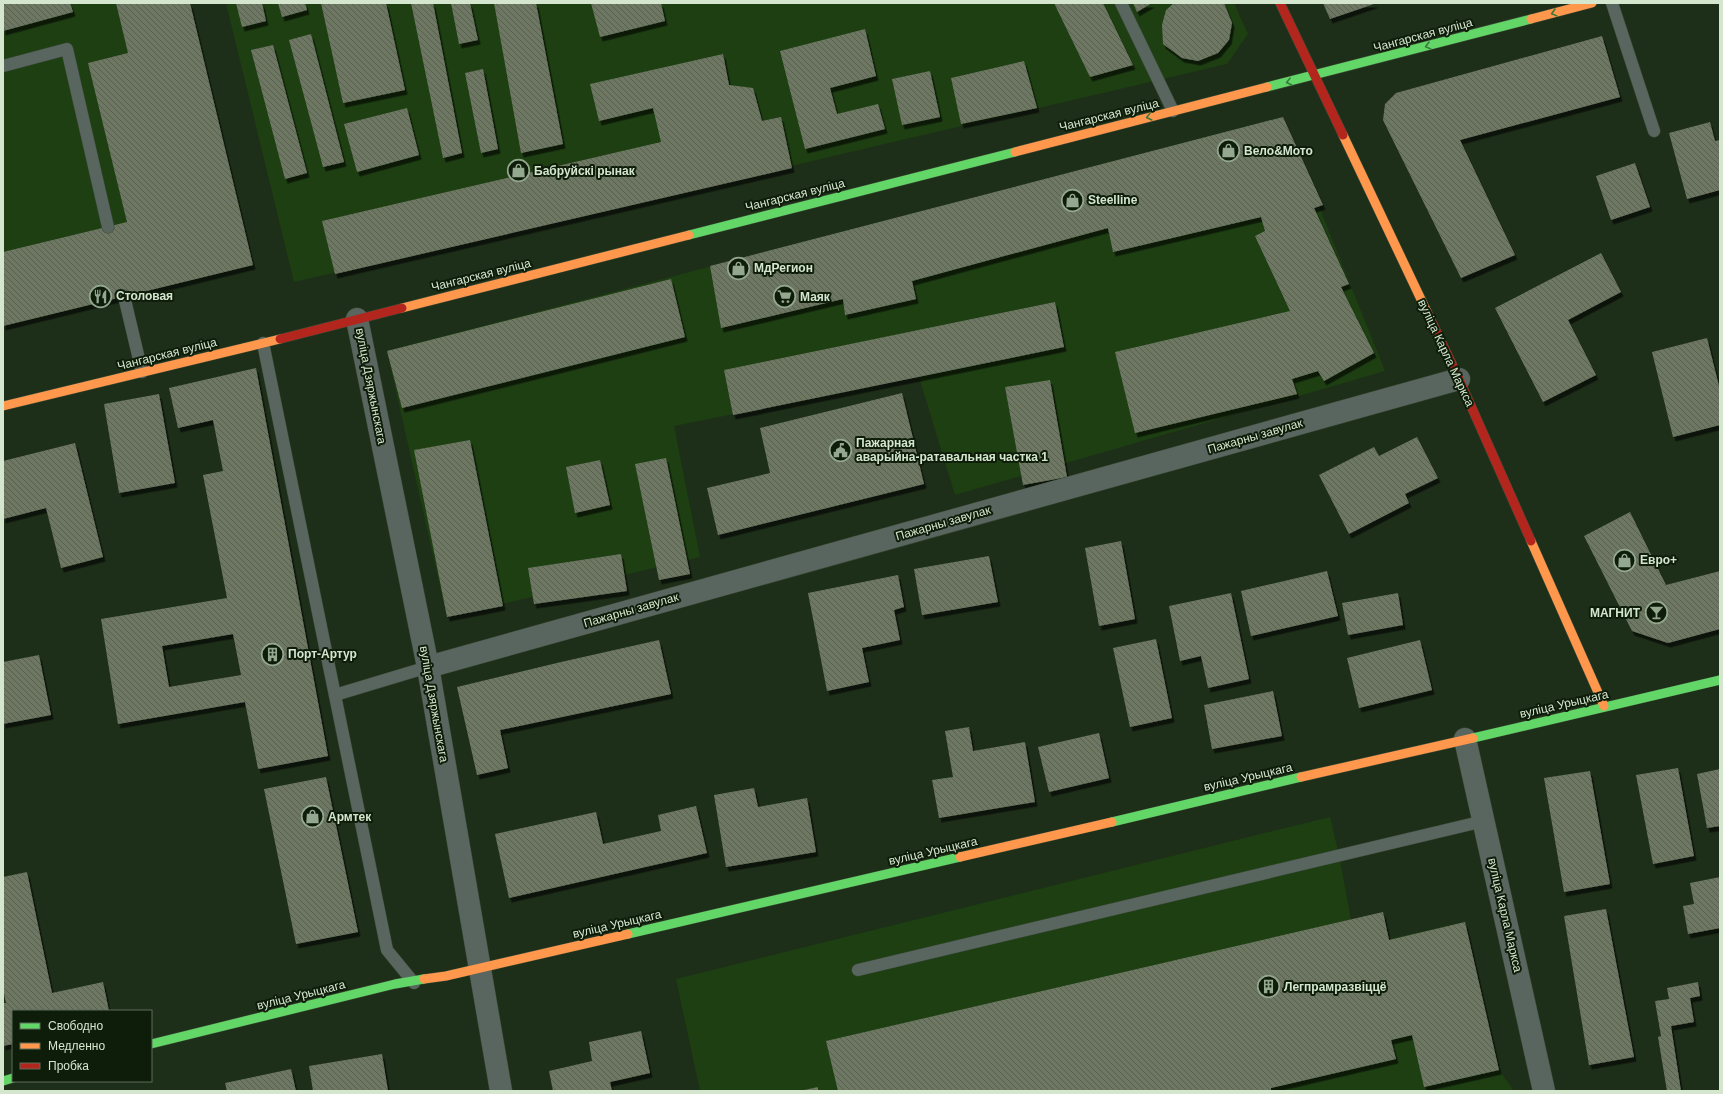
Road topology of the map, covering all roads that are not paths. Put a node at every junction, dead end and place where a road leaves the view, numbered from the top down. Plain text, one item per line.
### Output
1 (1121, 3) edge
2 (1280, 3) edge
3 (1592, 3) edge
4 (1612, 3) edge
5 (3, 66) edge
6 (1314, 75) junction
7 (1173, 111) junction
8 (1654, 131) dead end
9 (108, 227) dead end
10 (124, 296) dead end
11 (357, 319) junction
12 (263, 343) junction
13 (142, 372) junction
14 (1458, 379) junction
15 (3, 406) edge
16 (428, 667) junction
17 (1720, 680) edge
18 (335, 695) junction
19 (1604, 706) junction
20 (1465, 739) junction
21 (1484, 821) junction
22 (479, 969) junction
23 (858, 970) dead end
24 (414, 983) junction
25 (152, 1044) edge
26 (501, 1091) edge
27 (1544, 1091) edge

1 - 7 lane
2 - 6 street, вуліца Карла Маркса
3 -> 6 street, Чангарская вуліца
4 - 8 lane
5 - 9 lane
6 -> 7 street, Чангарская вуліца
6 - 14 street, вуліца Карла Маркса
7 -> 11 street, Чангарская вуліца
10 - 13 lane
11 - 12 street, Чангарская вуліца
11 - 16 street, вуліца Дзяржынскага
12 - 13 street, Чангарская вуліца
12 - 18 lane
13 - 15 street, Чангарская вуліца
14 - 16 street, Пажарны завулак
14 - 19 street, вуліца Карла Маркса
16 - 18 lane
16 - 22 street, вуліца Дзяржынскага
17 - 19 street, вуліца Урыцкага
18 - 24 lane
19 - 20 street, вуліца Урыцкага
20 - 21 street, вуліца Карла Маркса
20 - 22 street, вуліца Урыцкага
21 - 23 lane
21 - 27 street, вуліца Карла Маркса
22 - 24 street, вуліца Урыцкага
22 - 26 street, вуліца Дзяржынскага
24 - 25 street, вуліца Урыцкага

